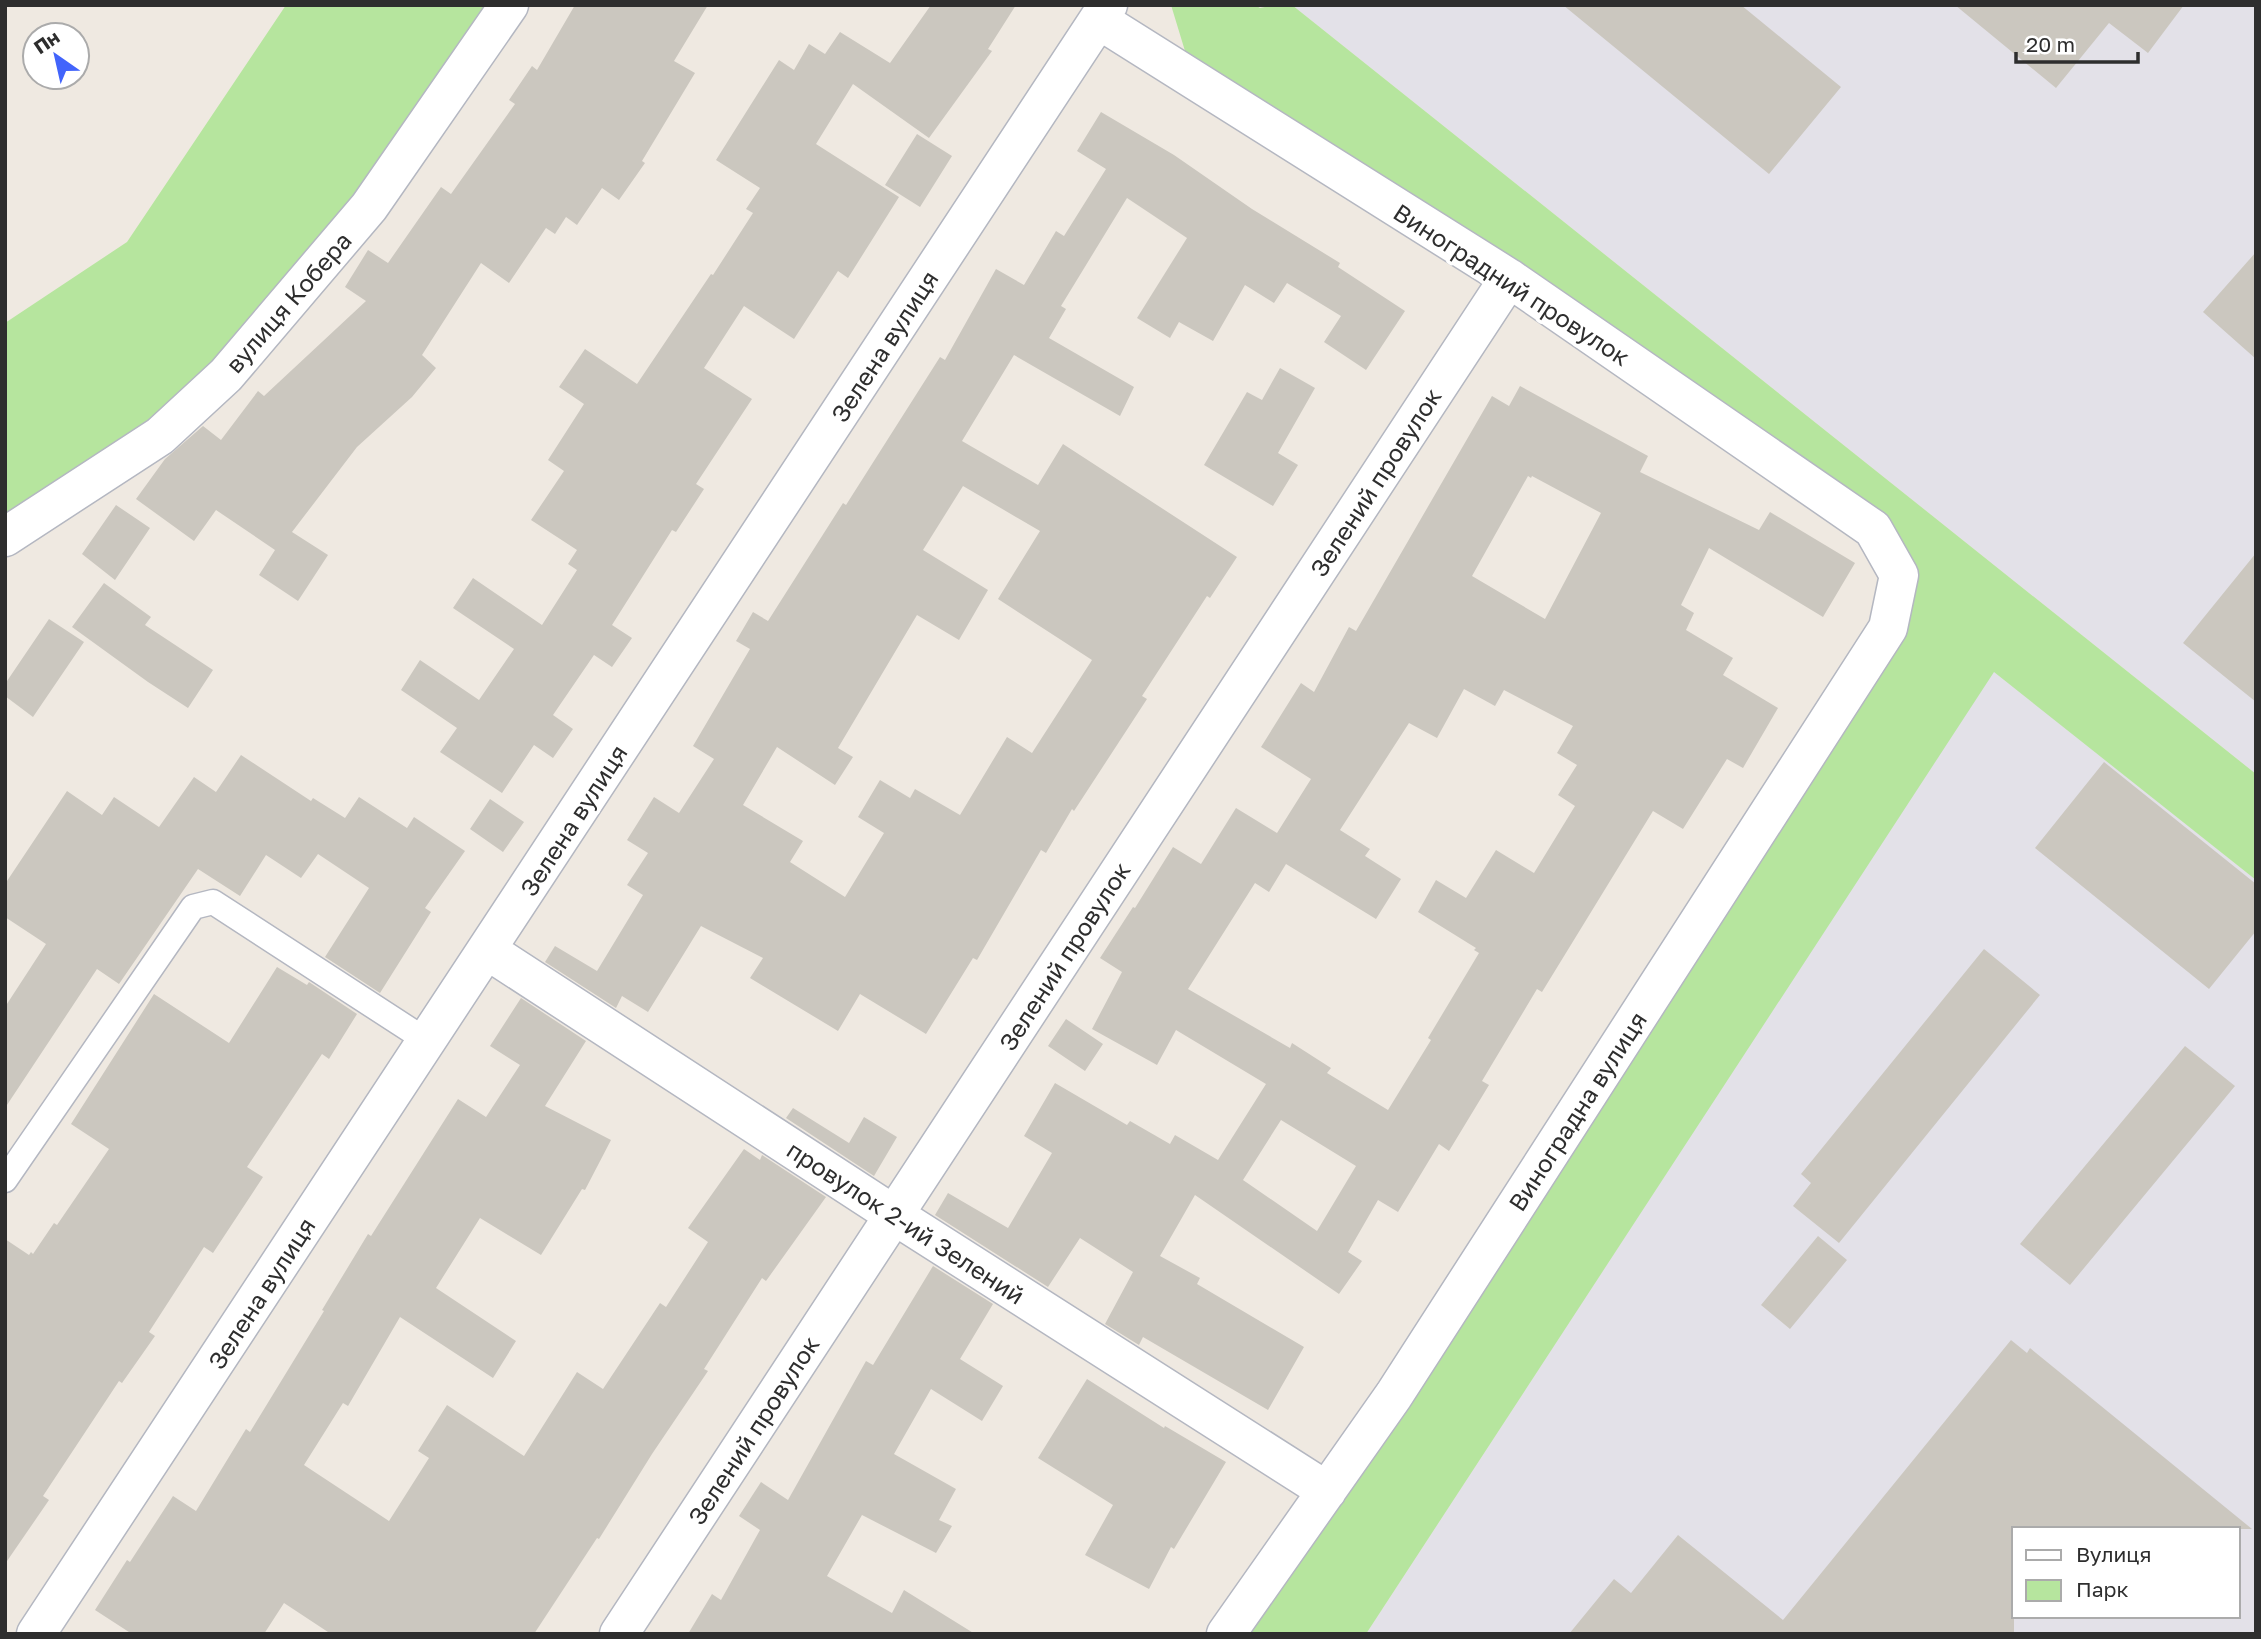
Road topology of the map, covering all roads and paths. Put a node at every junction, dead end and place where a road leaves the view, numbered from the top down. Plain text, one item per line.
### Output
1 (509, 5) edge
2 (1104, 12) edge
3 (1509, 278) junction
4 (5, 537) edge
5 (1899, 575) joint
6 (487, 950) junction
7 (427, 1041) junction
8 (5, 1180) edge
9 (894, 1215) junction
10 (1327, 1491) junction
11 (36, 1634) edge
12 (620, 1634) edge
13 (1227, 1634) edge

1 - 4 street, вулиця Кобера
2 - 3 street, Виноградний провулок
2 - 6 street, Зелена вулиця
3 - 5 street, Виноградний провулок
3 - 9 street, Зелений провулок
5 - 10 street, Виноградна вулиця
6 - 7 street, Зелена вулиця
6 - 9 street, провулок 2-ий Зелений
7 - 8 lane
7 - 11 street, Зелена вулиця
9 - 10 street, провулок 2-ий Зелений
9 - 12 street, Зелений провулок
10 - 13 street, Виноградна вулиця

